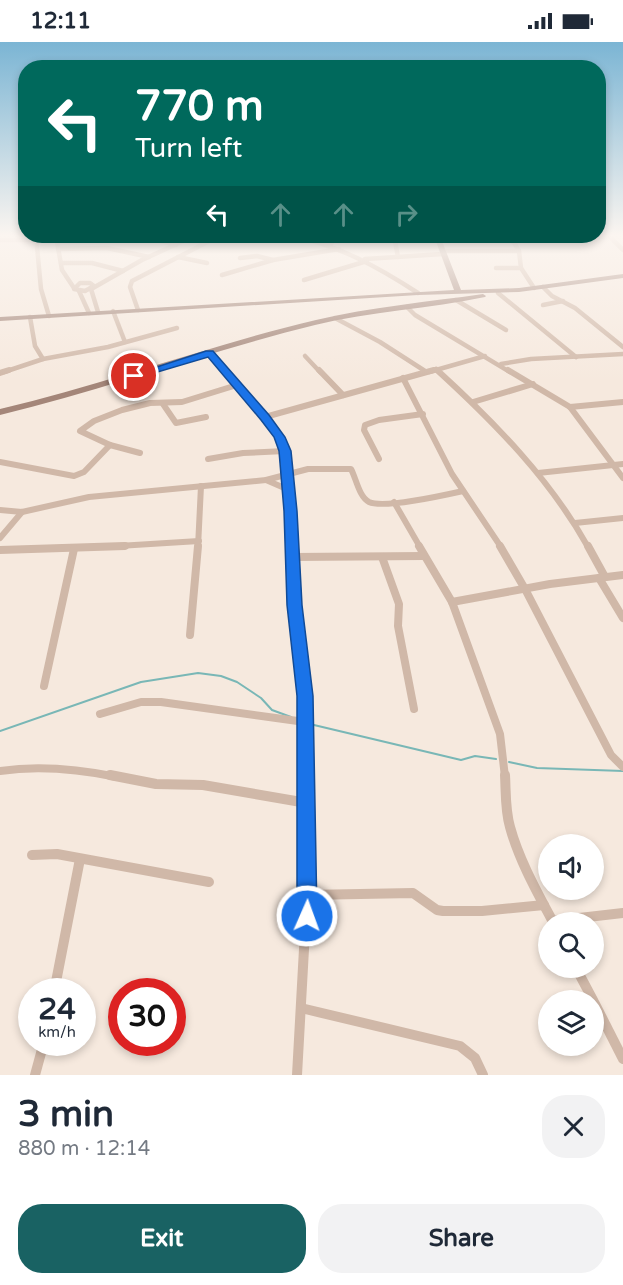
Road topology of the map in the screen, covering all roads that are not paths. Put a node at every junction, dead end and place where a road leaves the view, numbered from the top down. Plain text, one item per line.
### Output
1 (41, 284) edge
2 (72, 284) edge
3 (83, 284) edge
4 (90, 284) edge
5 (99, 284) edge
6 (131, 284) edge
7 (404, 284) edge
8 (455, 284) edge
9 (532, 284) edge
10 (558, 284) edge
11 (543, 287) junction
12 (92, 288) junction
13 (534, 288) junction
14 (76, 289) junction
15 (458, 292) junction
16 (499, 292) junction
17 (418, 293) junction
18 (456, 300) junction
19 (563, 301) junction
20 (543, 305) dead end
21 (407, 307) junction
22 (92, 310) junction
23 (138, 310) junction
24 (113, 311) junction
25 (48, 316) junction
26 (30, 317) junction
27 (335, 318) junction
28 (0, 319) edge
29 (177, 328) dead end
30 (506, 330) dead end
31 (125, 342) junction
32 (623, 347) edge
33 (210, 353) junction
34 (623, 354) edge
35 (305, 356) dead end
36 (485, 356) junction
37 (576, 357) junction
38 (44, 359) junction
39 (501, 364) junction
40 (436, 369) junction
41 (425, 372) junction
42 (0, 373) edge
43 (404, 378) junction
44 (533, 384) junction
45 (237, 385) junction
46 (343, 395) junction
47 (473, 402) junction
48 (623, 402) edge
49 (163, 404) junction
50 (570, 407) junction
51 (0, 411) edge
52 (423, 414) junction
53 (206, 417) dead end
54 (265, 417) junction
55 (110, 445) junction
56 (285, 451) junction
57 (140, 453) dead end
58 (208, 459) dead end
59 (379, 459) dead end
60 (0, 462) edge
61 (623, 464) edge
62 (614, 465) junction
63 (287, 473) junction
64 (538, 473) junction
65 (623, 478) edge
66 (266, 480) junction
67 (201, 486) junction
68 (289, 490) junction
69 (463, 491) junction
70 (394, 502) junction
71 (0, 510) edge
72 (22, 512) junction
73 (623, 518) edge
74 (574, 524) junction
75 (0, 538) edge
76 (199, 541) junction
77 (74, 549) junction
78 (0, 550) edge
79 (424, 556) junction
80 (293, 557) junction
81 (382, 557) junction
82 (623, 575) edge
83 (602, 577) junction
84 (525, 589) junction
85 (452, 602) junction
86 (623, 618) edge
87 (190, 636) dead end
88 (44, 686) dead end
89 (414, 709) dead end
90 (100, 714) dead end
91 (305, 722) junction
92 (623, 767) edge
93 (0, 771) edge
94 (307, 803) junction
95 (32, 855) dead end
96 (80, 859) junction
97 (209, 882) dead end
98 (308, 895) junction
99 (544, 905) junction
100 (548, 912) edge
101 (623, 913) edge
102 (604, 915) edge
103 (57, 978) edge
104 (301, 1008) junction
105 (604, 1021) edge
106 (40, 1056) edge
107 (623, 1059) edge
108 (35, 1075) edge
109 (297, 1075) edge
110 (483, 1075) edge

1 - 25 street
2 - 14 street
3 - 14 street
4 - 12 street
5 - 12 street
6 - 23 street
7 - 17 street
8 - 15 main road
9 - 13 street
10 - 11 main road
11 - 13 main road
11 - 19 street
12 - 14 street
12 - 22 street
13 - 16 main road
14 - 22 street
15 - 16 main road
15 - 17 main road
16 - 18 main road
16 - 37 street
17 - 23 main road
18 - 21 main road
18 - 30 street
19 - 20 street
19 - 32 street
21 - 27 main road
21 - 36 street
22 - 24 main road
22 - 25 main road
23 - 24 main road
24 - 31 street
25 - 26 main road
26 - 28 main road
26 - 38 street
27 - 33 main road
27 - 41 street
29 - 31 street
31 - 38 street
33 - 45 street
33 - 51 main road
34 - 37 street
35 - 46 street
36 - 39 street
36 - 40 street
37 - 39 street
38 - 42 street
39 - 44 street
40 - 41 street
40 - 47 street
41 - 43 street
43 - 46 street
43 - 52 street
44 - 47 street
44 - 50 street
45 - 49 street
45 - 54 street
46 - 54 street
47 - 64 street
48 - 50 street
49 - 53 street
49 - 55 street
50 - 62 street
52 - 59 street
52 - 69 street
54 - 56 street
55 - 57 street
55 - 60 street
56 - 58 street
56 - 63 street
61 - 62 street
62 - 64 street
62 - 65 street
63 - 66 street
63 - 68 street
63 - 70 street
64 - 74 street
66 - 67 street
66 - 68 street
67 - 72 street
67 - 76 street
68 - 80 street
69 - 70 street
69 - 84 street
70 - 79 street
71 - 72 street
72 - 75 street
73 - 74 street
74 - 83 street
76 - 77 street
76 - 87 street
77 - 78 street
77 - 88 street
79 - 81 street
79 - 85 street
80 - 81 street
80 - 91 street
81 - 89 street
82 - 83 street
83 - 84 street
83 - 86 street
84 - 85 street
84 - 92 street
85 - 99 street
90 - 91 street
91 - 94 street
93 - 94 street
94 - 98 street
95 - 96 street
96 - 97 street
96 - 103 street
98 - 99 street
98 - 104 street
99 - 100 street
101 - 102 street
104 - 109 street
104 - 110 street
105 - 107 street
106 - 108 street

